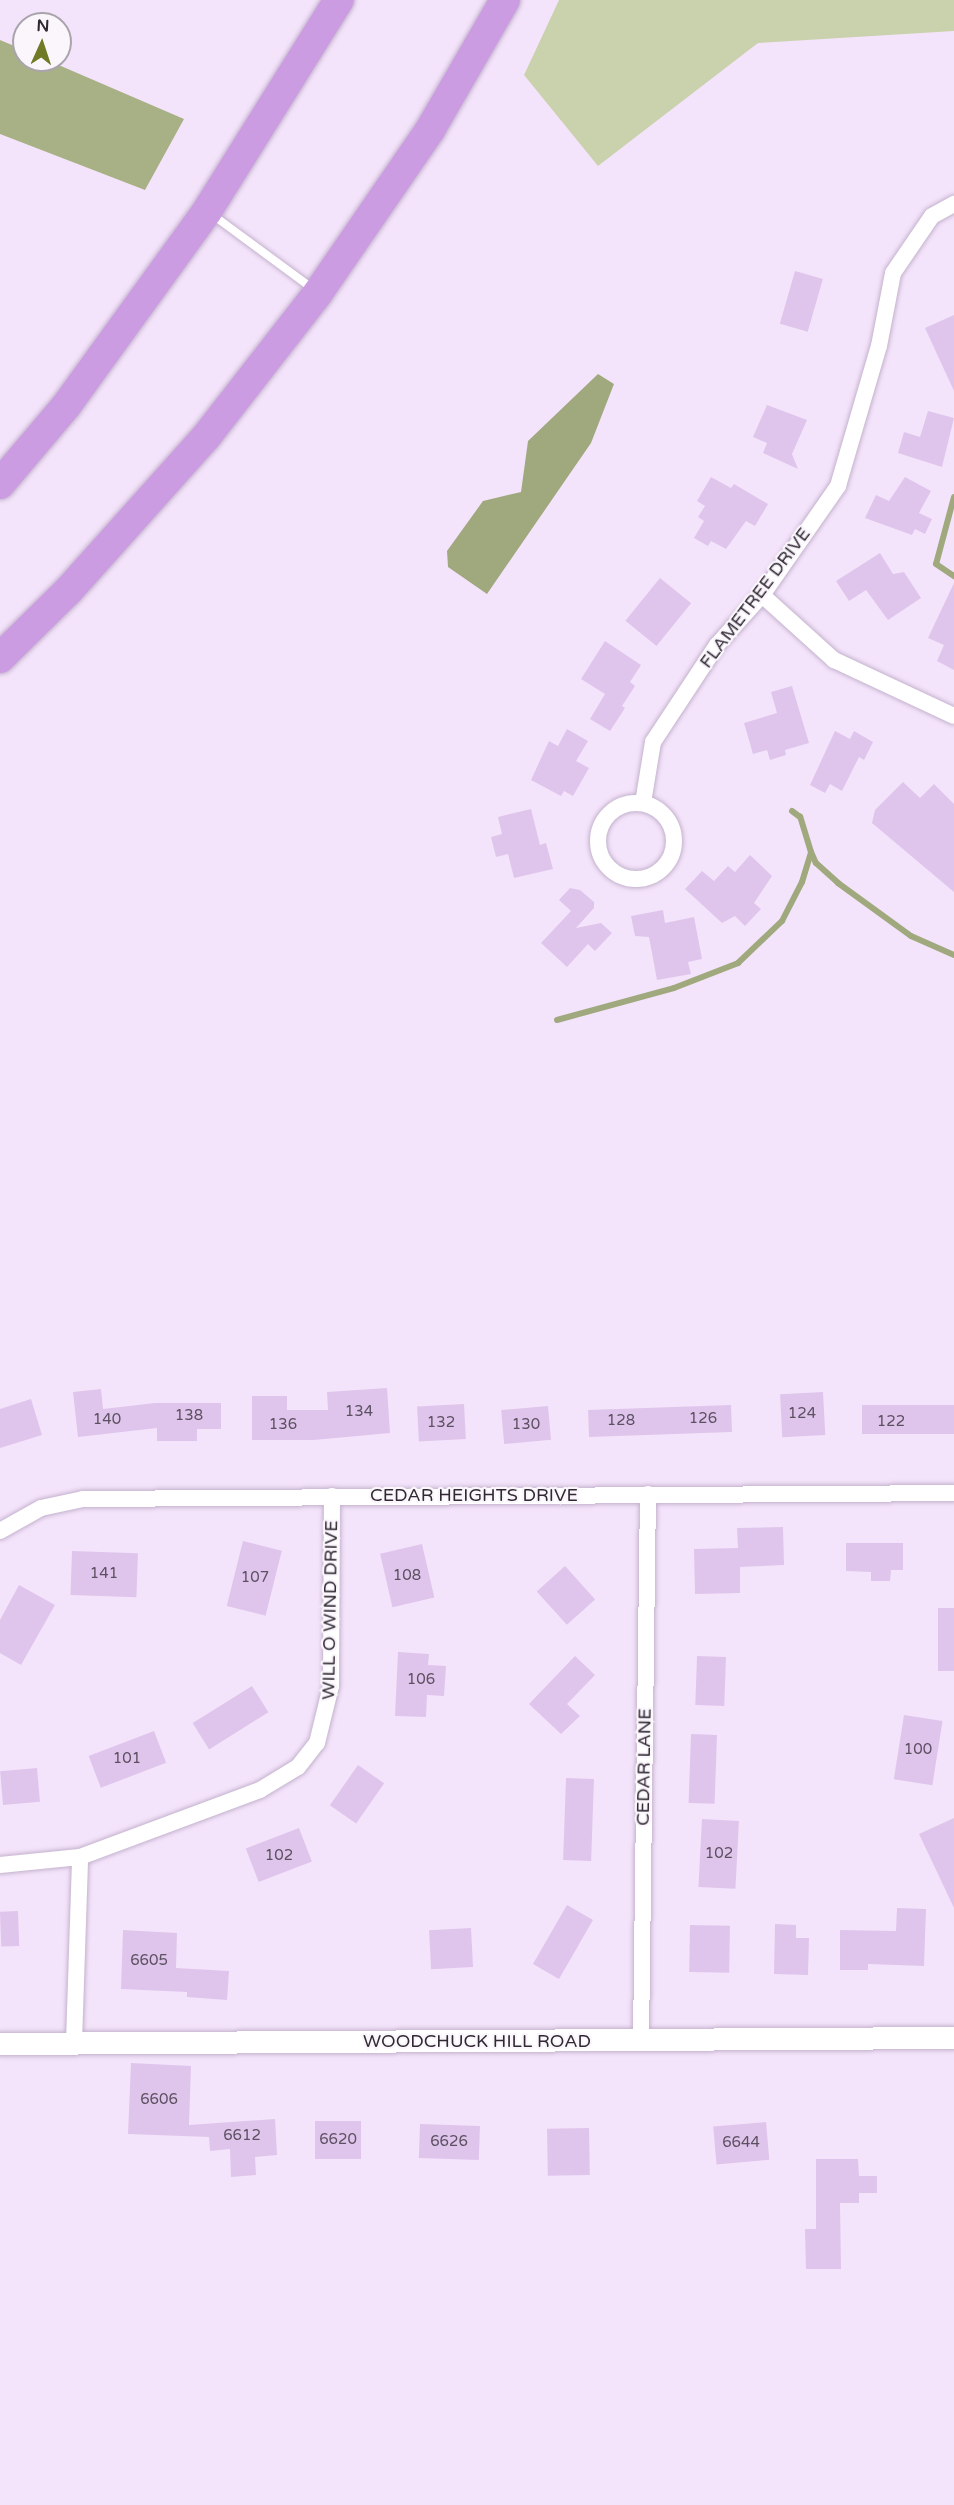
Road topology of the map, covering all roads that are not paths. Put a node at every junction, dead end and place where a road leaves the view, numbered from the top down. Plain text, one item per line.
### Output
1 (339, 0) edge
2 (505, 0) edge
3 (954, 204) edge
4 (207, 211) junction
5 (318, 293) junction
6 (0, 484) edge
7 (762, 595) junction
8 (0, 658) edge
9 (954, 716) edge
10 (643, 803) junction
11 (954, 1493) edge
12 (648, 1494) junction
13 (332, 1496) junction
14 (0, 1531) edge
15 (80, 1857) junction
16 (0, 1865) edge
17 (954, 2038) edge
18 (640, 2040) junction
19 (74, 2042) junction
20 (0, 2044) edge

1 - 4 highway
2 - 5 highway
3 - 7 street, FLAMETREE DRIVE
4 - 5 lane
4 - 6 highway
5 - 8 highway
7 - 9 street
7 - 10 street, FLAMETREE DRIVE
10 - 10 street
11 - 12 street, CEDAR HEIGHTS DRIVE
12 - 13 street, CEDAR HEIGHTS DRIVE
12 - 18 street, CEDAR LANE
13 - 14 street, CEDAR HEIGHTS DRIVE
13 - 15 street, WILL O WIND DRIVE
15 - 16 street, WILL O WIND DRIVE
15 - 19 street
17 - 18 street, WOODCHUCK HILL ROAD
18 - 19 street, WOODCHUCK HILL ROAD
19 - 20 street, WOODCHUCK HILL ROAD

